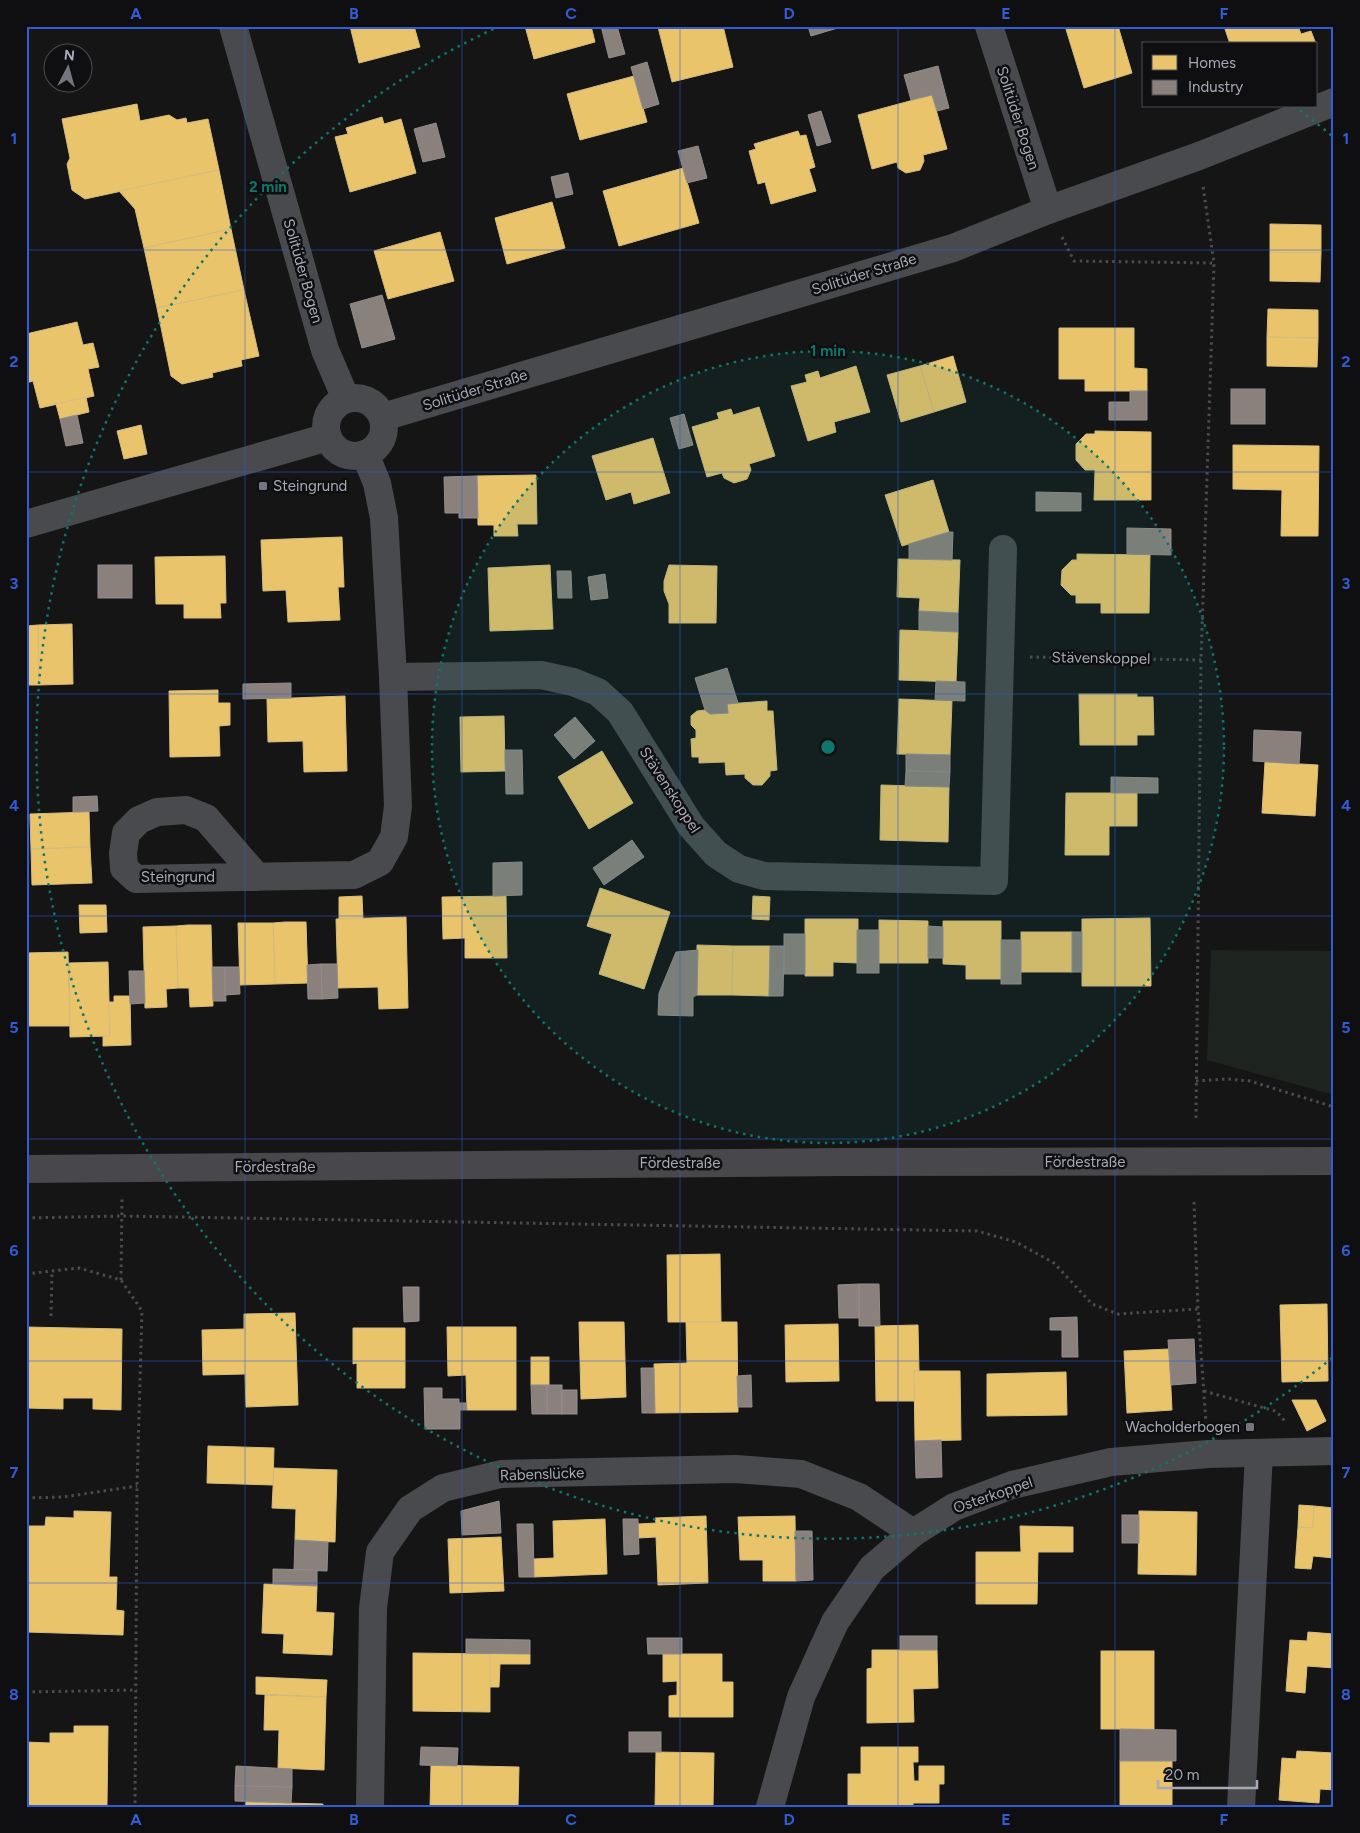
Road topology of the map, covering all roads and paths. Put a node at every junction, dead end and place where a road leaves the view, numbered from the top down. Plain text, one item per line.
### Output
1 (233, 26) edge
2 (989, 26) edge
3 (1334, 102) edge
4 (1199, 156) junction
5 (1048, 210) junction
6 (1214, 263) junction
7 (346, 399) junction
8 (383, 417) junction
9 (328, 437) junction
10 (365, 454) junction
11 (26, 524) edge
12 (1003, 549) dead end
13 (1000, 657) junction
14 (1201, 660) junction
15 (392, 678) junction
16 (257, 877) dead end
17 (1196, 1081) junction
18 (1334, 1107) edge
19 (1196, 1118) dead end
20 (1334, 1161) edge
21 (26, 1169) edge
22 (1194, 1202) dead end
23 (121, 1216) junction
24 (26, 1218) edge
25 (52, 1271) junction
26 (26, 1274) edge
27 (120, 1280) junction
28 (1198, 1309) junction
29 (51, 1316) dead end
30 (1204, 1391) junction
31 (1334, 1451) edge
32 (1286, 1452) junction
33 (1259, 1453) junction
34 (1208, 1454) junction
35 (137, 1486) junction
36 (26, 1498) edge
37 (913, 1533) junction
38 (137, 1690) junction
39 (26, 1692) edge
40 (135, 1807) edge
41 (370, 1807) edge
42 (770, 1807) edge
43 (1240, 1807) edge

1 - 7 street, Solitüder Bogen
2 - 5 street, Solitüder Bogen
3 - 4 street, Solitüder Straße
4 - 5 street, Solitüder Straße
4 - 6 path
5 - 6 path
5 - 8 street, Solitüder Straße
6 - 14 path
7 - 8 street
7 - 9 street
8 - 10 street
9 - 10 street
9 - 11 street
10 - 15 street
12 - 13 street, Stävenskoppel
13 - 14 path, Stävenskoppel
13 - 15 street, Stävenskoppel
14 - 17 path
15 - 16 street
17 - 18 path
17 - 19 path
20 - 21 main road, Fördestraße
22 - 28 path
23 - 24 path
23 - 27 path
23 - 28 path
25 - 26 path
25 - 27 path
25 - 29 path
27 - 35 path
28 - 30 path
30 - 32 path
30 - 34 path
31 - 32 street, Osterkoppel
32 - 33 street, Osterkoppel
33 - 34 street, Osterkoppel
33 - 43 street
34 - 37 street, Osterkoppel
35 - 36 path
35 - 38 path
37 - 41 street, Rabenslücke
37 - 42 street, Osterkoppel
38 - 39 path
38 - 40 path

